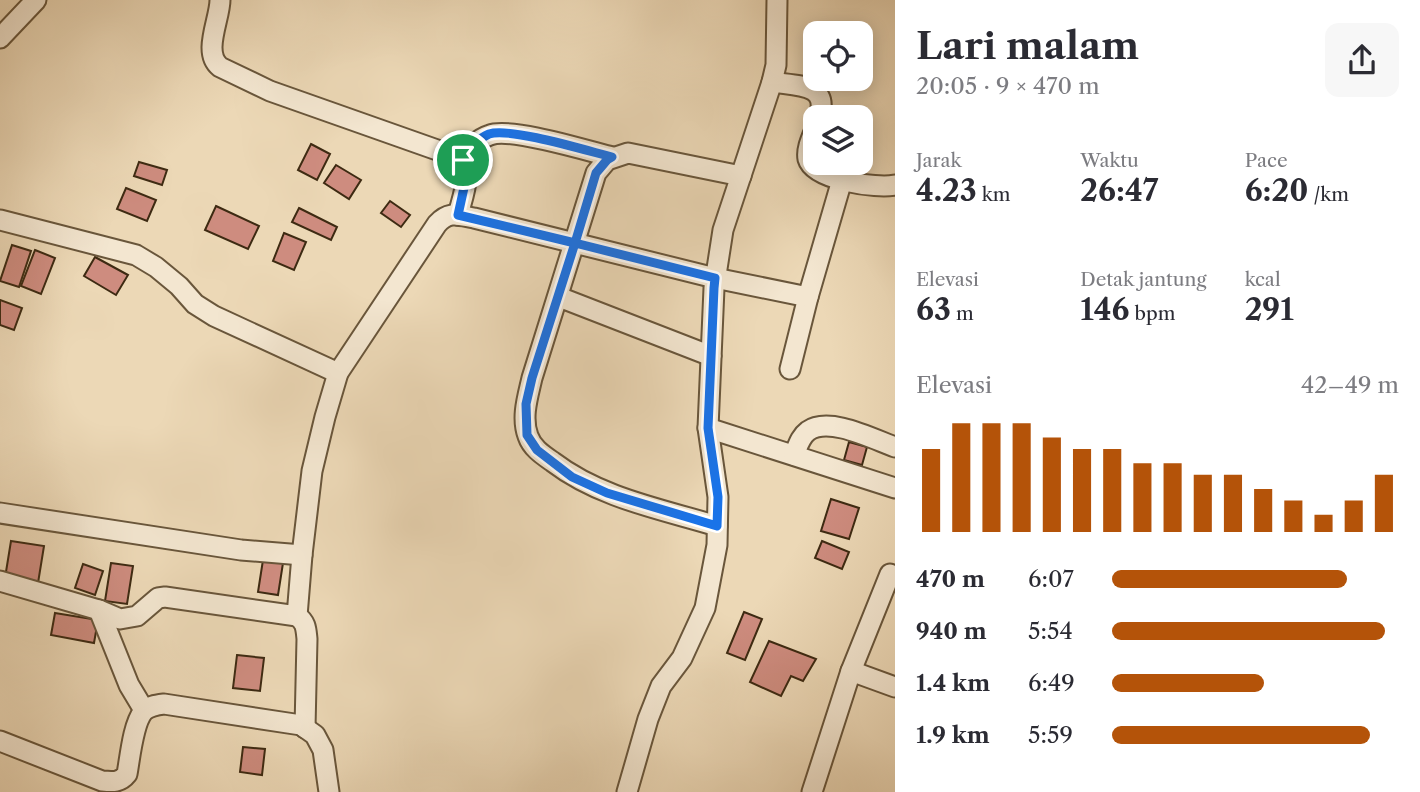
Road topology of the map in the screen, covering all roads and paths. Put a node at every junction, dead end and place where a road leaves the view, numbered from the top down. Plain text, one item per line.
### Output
1 (36, 0) edge
2 (220, 0) edge
3 (777, 0) edge
4 (0, 38) edge
5 (772, 82) junction
6 (820, 105) edge
7 (612, 157) junction
8 (463, 160) junction
9 (827, 175) edge
10 (741, 176) junction
11 (842, 180) junction
12 (895, 185) edge
13 (458, 215) junction
14 (0, 220) edge
15 (575, 243) junction
16 (715, 278) junction
17 (559, 297) junction
18 (808, 297) junction
19 (711, 356) junction
20 (790, 369) dead end
21 (338, 373) junction
22 (708, 428) junction
23 (895, 447) edge
24 (794, 455) junction
25 (895, 488) edge
26 (0, 513) edge
27 (717, 526) junction
28 (302, 555) junction
29 (893, 571) edge
30 (0, 580) edge
31 (99, 610) junction
32 (297, 616) junction
33 (851, 671) junction
34 (895, 687) edge
35 (145, 710) junction
36 (304, 728) junction
37 (0, 741) edge
38 (123, 787) edge
39 (329, 792) edge
40 (627, 792) edge
41 (813, 792) edge

1 - 4 street
2 - 8 street
3 - 5 street
5 - 6 street
5 - 10 street
7 - 8 street
7 - 10 street
7 - 15 street
8 - 13 street
9 - 11 street
10 - 16 street
11 - 12 street
11 - 18 street
13 - 15 street
13 - 21 street
14 - 21 street
15 - 16 street
15 - 17 street
16 - 18 street
16 - 19 street
17 - 19 street
17 - 27 street
18 - 20 street
19 - 22 street
21 - 28 street
22 - 24 street
22 - 27 street
23 - 24 street
24 - 25 street
26 - 28 street
27 - 40 street
28 - 32 street
29 - 33 street
30 - 31 street
31 - 32 street
31 - 35 street
32 - 36 street
33 - 34 street
33 - 41 street
35 - 36 street
35 - 38 street
36 - 39 street
37 - 38 street

